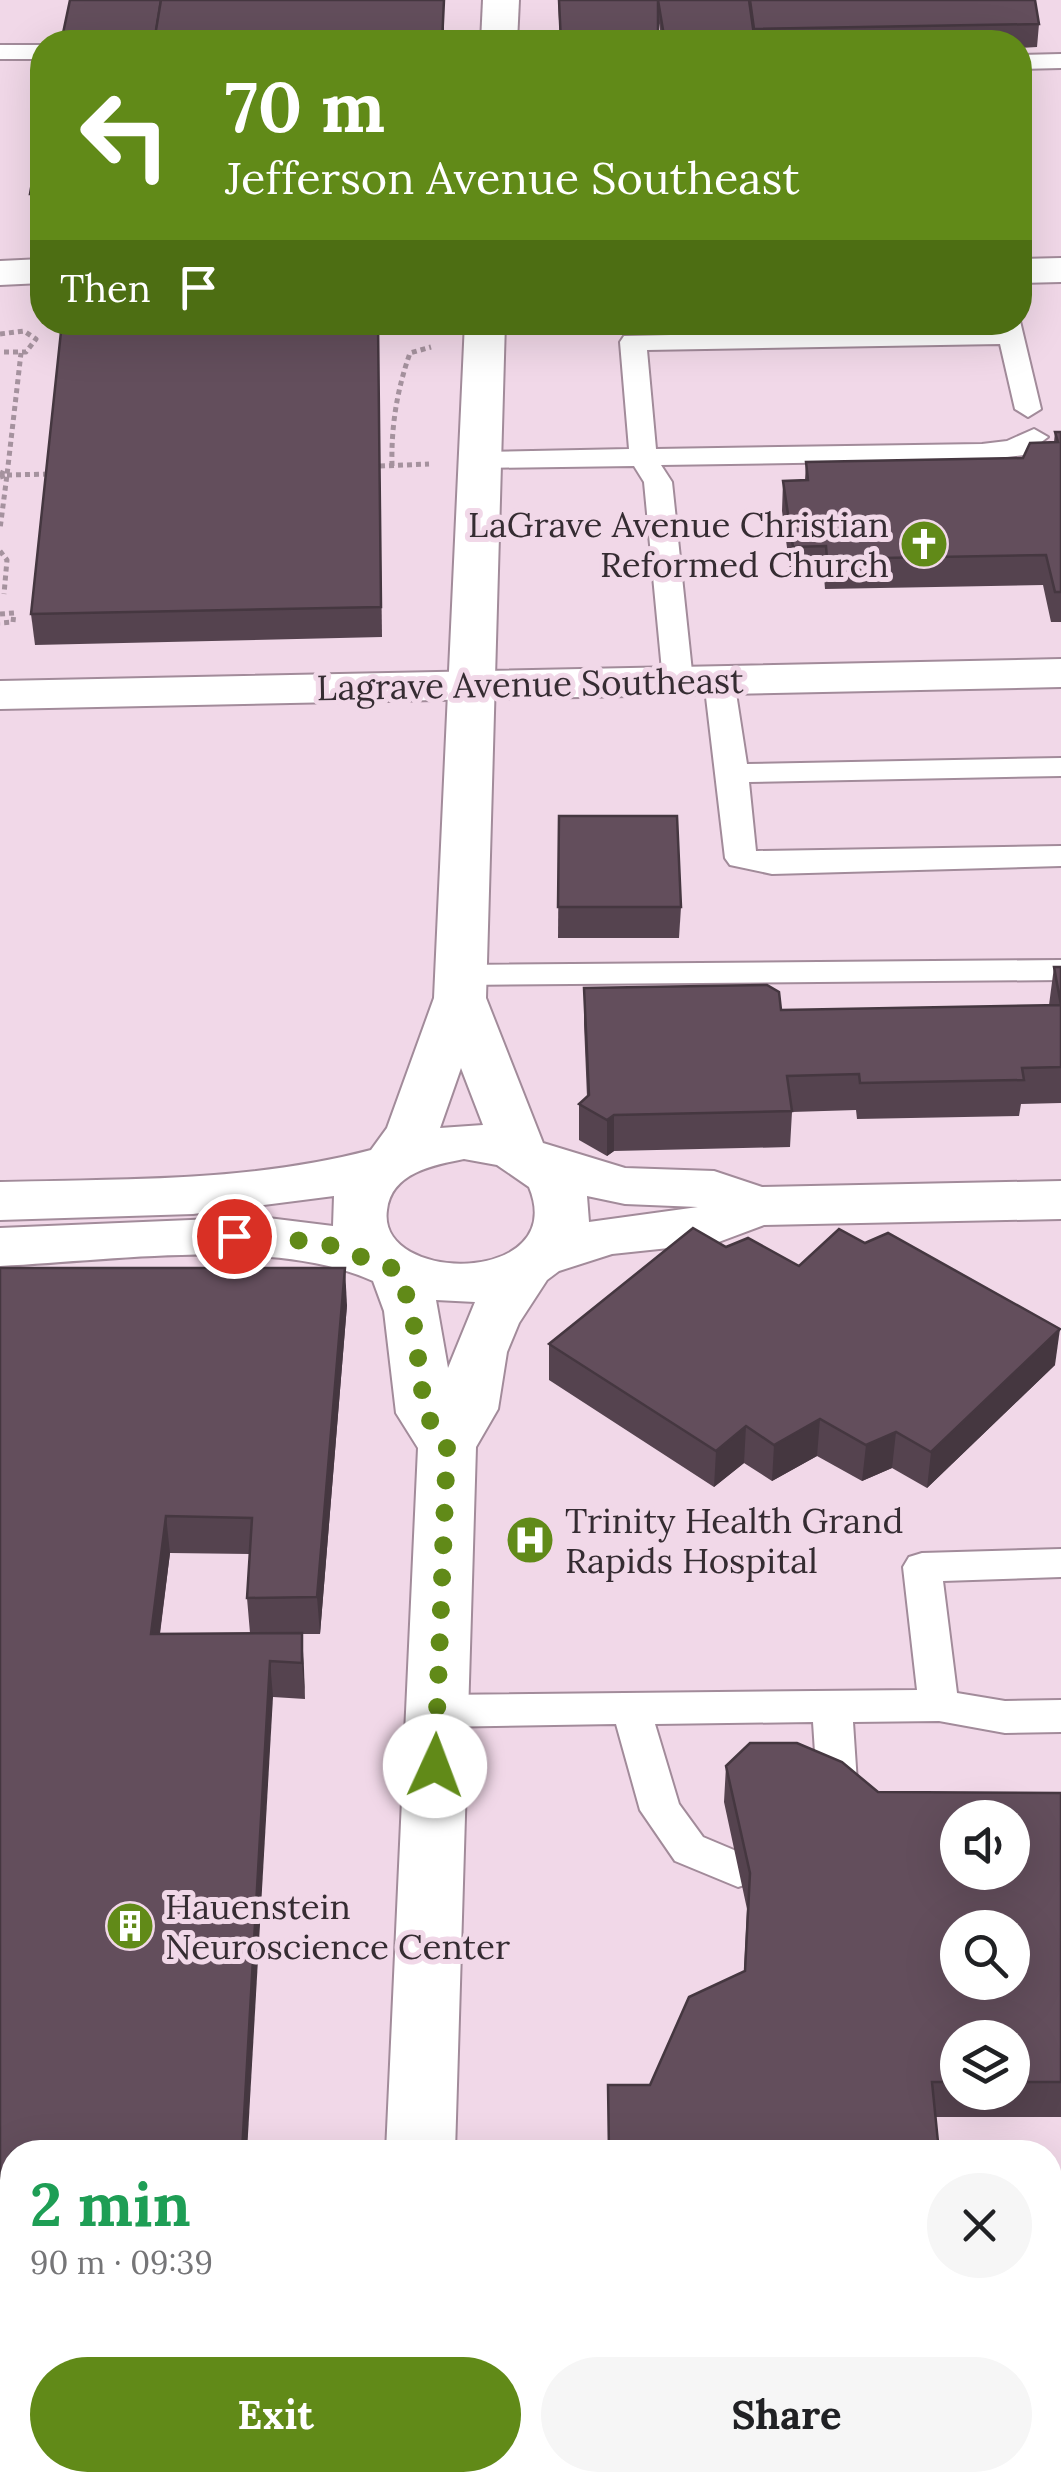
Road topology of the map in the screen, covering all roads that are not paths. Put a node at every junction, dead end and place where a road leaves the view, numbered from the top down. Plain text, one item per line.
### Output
1 (501, 0) edge
2 (500, 30) edge
3 (0, 52) edge
4 (30, 52) edge
5 (1061, 61) edge
6 (1032, 62) edge
7 (1061, 234) edge
8 (1032, 235) edge
9 (1032, 270) edge
10 (1061, 270) edge
11 (0, 272) edge
12 (30, 272) edge
13 (482, 335) edge
14 (836, 335) edge
15 (1011, 335) edge
16 (1028, 409) dead end
17 (1034, 437) dead end
18 (642, 458) junction
19 (457, 462) junction
20 (1061, 673) edge
21 (698, 680) junction
22 (469, 685) junction
23 (0, 695) edge
24 (1061, 767) edge
25 (733, 773) junction
26 (1061, 856) edge
27 (1061, 970) edge
28 (460, 986) junction
29 (525, 1156) junction
30 (388, 1162) junction
31 (1061, 1200) edge
32 (0, 1201) edge
33 (757, 1206) junction
34 (0, 1248) edge
35 (534, 1262) junction
36 (392, 1268) junction
37 (447, 1446) junction
38 (1061, 1563) edge
39 (939, 1705) junction
40 (832, 1706) junction
41 (631, 1708) junction
42 (437, 1711) junction
43 (1061, 1716) edge
44 (838, 1798) edge
45 (738, 1870) edge
46 (420, 2140) edge

1 - 2 street
3 - 4 lane
5 - 6 lane
7 - 8 street
9 - 10 street
11 - 12 street
13 - 19 street
14 - 18 lane
15 - 16 lane
17 - 18 lane
18 - 19 lane
18 - 21 lane
19 - 22 street
20 - 21 street, Lagrave Avenue Southeast
21 - 22 street, Lagrave Avenue Southeast
21 - 25 lane
22 - 23 street, Lagrave Avenue Southeast
22 - 28 street
24 - 25 lane
25 - 26 lane
27 - 28 lane
28 - 29 street
28 - 30 street
29 - 30 street
29 - 33 street
29 - 35 street
30 - 32 street
30 - 36 street
31 - 33 street
33 - 35 street
34 - 36 street
35 - 36 street
35 - 37 street
36 - 37 street
37 - 42 street
38 - 39 lane
39 - 40 lane
39 - 43 lane
40 - 41 lane
40 - 44 lane
41 - 42 lane
41 - 45 lane
42 - 46 street

